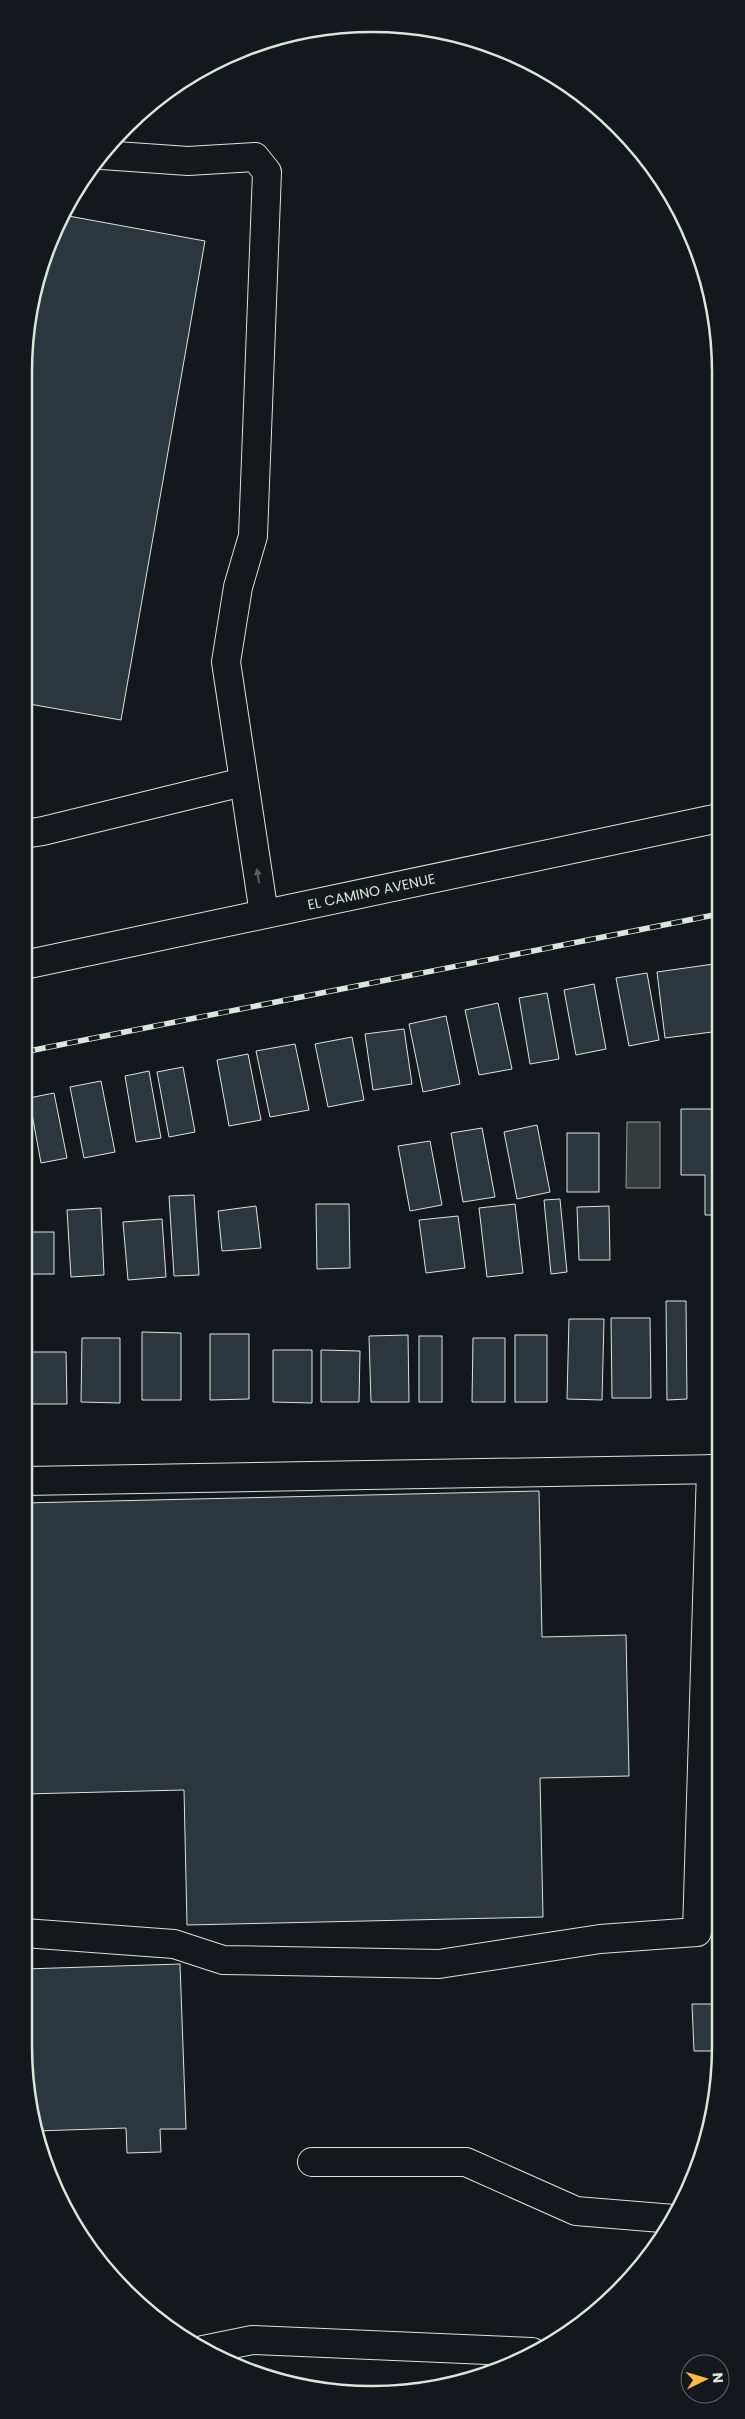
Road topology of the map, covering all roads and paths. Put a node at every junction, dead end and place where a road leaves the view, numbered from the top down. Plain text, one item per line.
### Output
1 (111, 156) edge
2 (244, 782) junction
3 (712, 819) edge
4 (32, 833) edge
5 (264, 914) junction
6 (32, 963) edge
7 (712, 1469) edge
8 (32, 1481) edge
9 (712, 1708) edge
10 (710, 1828) edge
11 (32, 1934) edge
12 (312, 2162) dead end
13 (666, 2218) edge
14 (215, 2348) edge
15 (522, 2352) edge

1 - 2 street
2 - 4 street
5 -> 2 street
3 - 5 street, EL CAMINO AVENUE
5 - 6 street, EL CAMINO AVENUE
7 - 8 street
9 - 10 street
10 - 11 street
12 - 13 street
14 - 15 street

